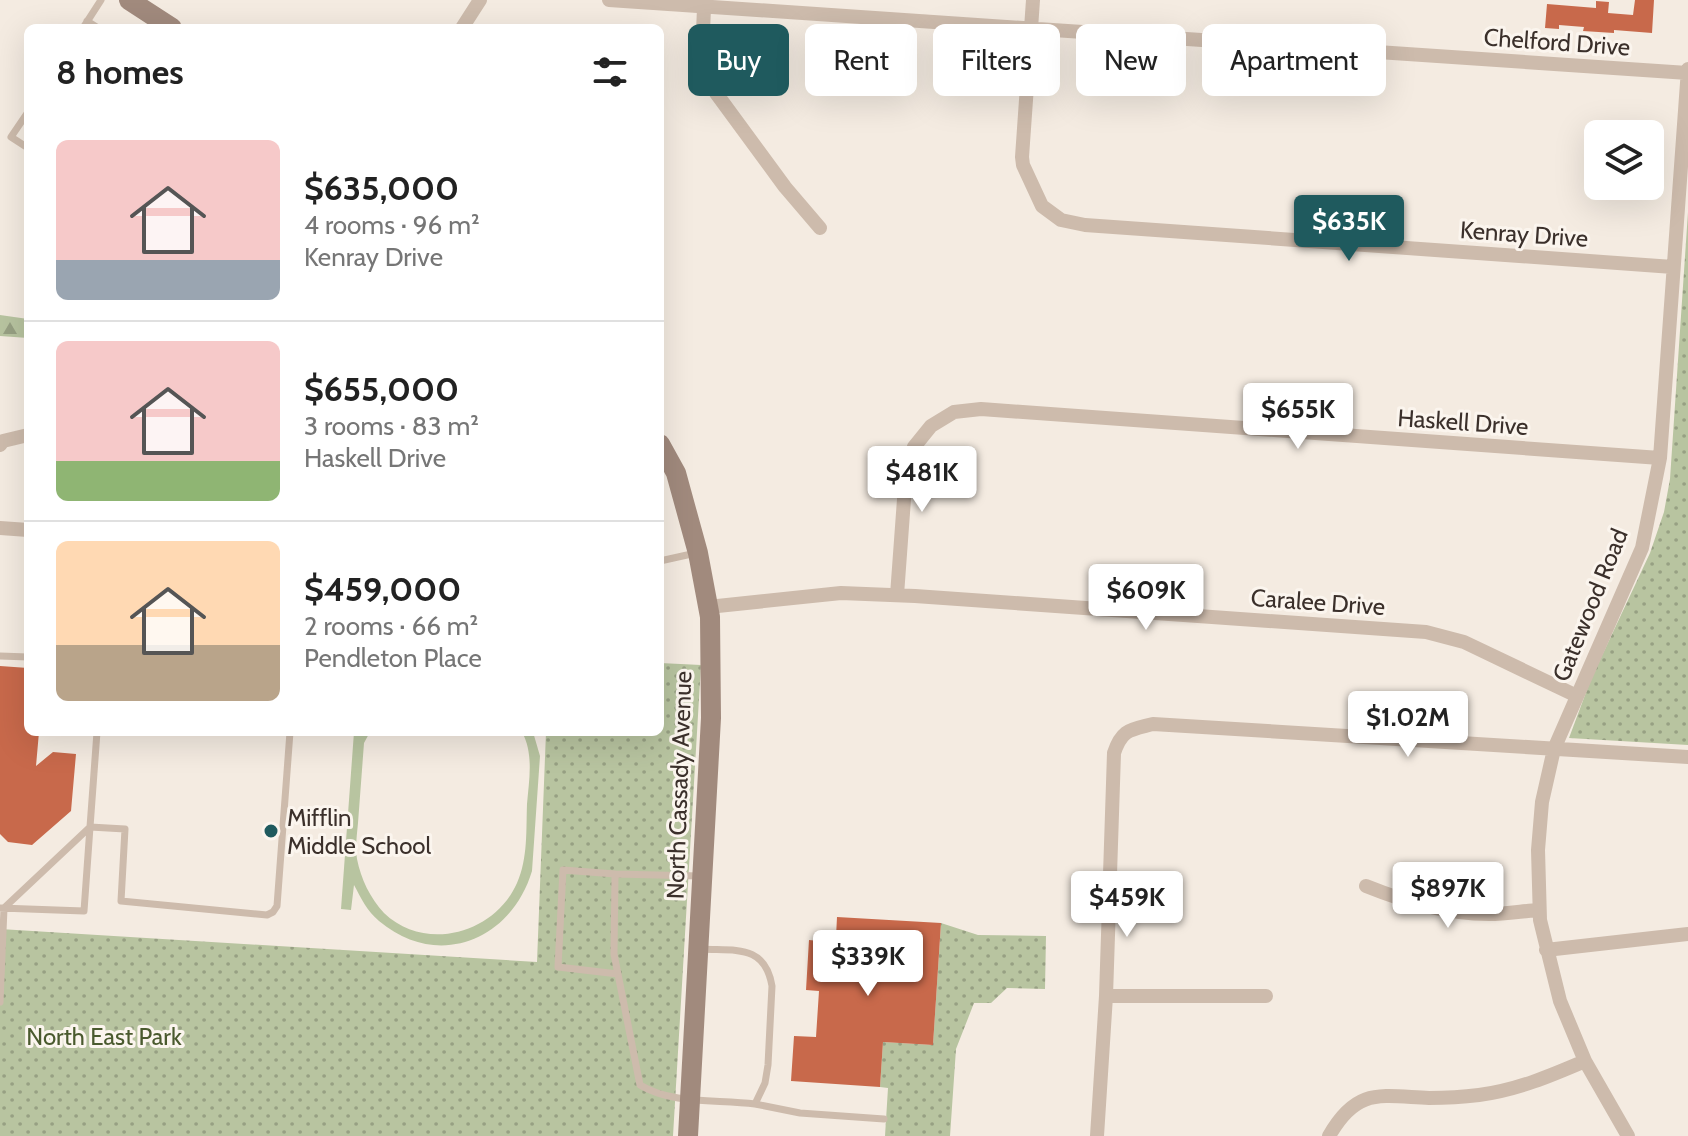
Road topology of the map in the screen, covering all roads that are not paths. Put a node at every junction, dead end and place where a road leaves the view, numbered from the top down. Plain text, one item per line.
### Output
1 (101, 0) edge
2 (129, 0) edge
3 (480, 0) edge
4 (609, 0) edge
5 (1033, 0) edge
6 (704, 8) junction
7 (86, 24) edge
8 (166, 24) edge
9 (465, 24) edge
10 (953, 24) edge
11 (1031, 24) edge
12 (1060, 31) edge
13 (1688, 72) edge
14 (1026, 96) edge
15 (24, 118) edge
16 (24, 145) edge
17 (820, 228) dead end
18 (1673, 267) junction
19 (24, 436) edge
20 (0, 445) edge
21 (664, 451) edge
22 (1660, 458) junction
23 (0, 528) edge
24 (24, 530) edge
25 (698, 553) junction
26 (664, 560) edge
27 (897, 595) junction
28 (708, 607) junction
29 (0, 656) edge
30 (24, 657) edge
31 (1577, 696) junction
32 (97, 736) edge
33 (290, 736) edge
34 (1554, 749) junction
35 (1688, 757) edge
36 (90, 827) junction
37 (615, 874) junction
38 (702, 876) junction
39 (1366, 886) dead end
40 (2, 908) edge
41 (1539, 910) junction
42 (1688, 934) edge
43 (698, 949) junction
44 (1546, 950) junction
45 (618, 974) junction
46 (1106, 996) junction
47 (1266, 996) dead end
48 (0, 1002) edge
49 (1585, 1061) junction
50 (690, 1099) junction
51 (755, 1104) junction
52 (884, 1119) dead end
53 (688, 1136) edge
54 (1097, 1136) edge
55 (1329, 1136) edge
56 (1628, 1136) edge

1 - 7 lane
2 - 8 main road
3 - 9 street
4 - 6 street, Chelford Drive
5 - 11 street
6 - 10 street, Chelford Drive
6 - 17 street
12 - 13 street, Chelford Drive
13 - 18 street, Gatewood Road
14 - 18 street, Kenray Drive
15 - 16 lane
18 - 22 street, Gatewood Road
19 - 20 street
21 - 25 main road, North Cassady Avenue
22 - 27 street, Haskell Drive
22 - 31 street, Gatewood Road
23 - 24 street
25 - 26 lane
25 - 28 main road, North Cassady Avenue
27 - 28 street, Caralee Drive
27 - 31 street, Caralee Drive
28 - 38 main road, North Cassady Avenue
29 - 30 lane
31 - 34 street, Gatewood Road
32 - 36 lane
33 - 36 lane
34 - 35 street
34 - 41 street, Gatewood Road
34 - 46 street
36 - 40 lane
36 - 40 lane
37 - 38 lane
37 - 45 lane
37 - 45 lane
38 - 43 main road, North Cassady Avenue
39 - 41 street
40 - 48 lane
41 - 44 street, Gatewood Road
42 - 44 street
43 - 50 main road, North Cassady Avenue
43 - 51 lane
44 - 49 street, Gatewood Road
45 - 50 lane
46 - 47 street
46 - 54 street
49 - 55 street
49 - 56 street, Gatewood Road
50 - 51 lane
50 - 53 main road, North Cassady Avenue
51 - 52 lane

